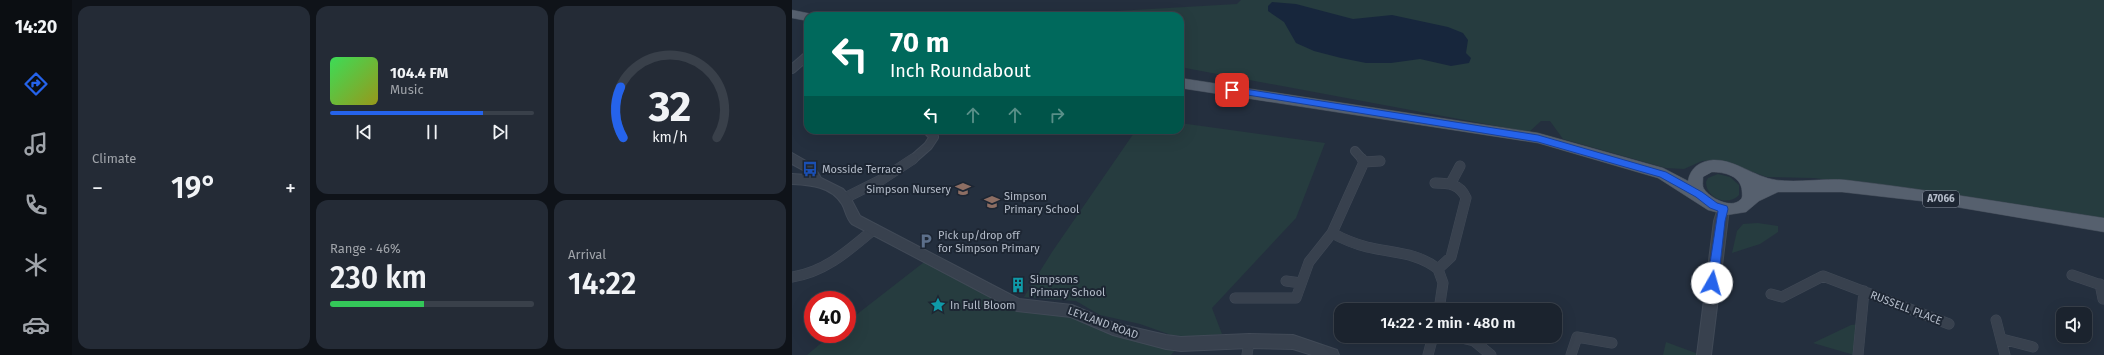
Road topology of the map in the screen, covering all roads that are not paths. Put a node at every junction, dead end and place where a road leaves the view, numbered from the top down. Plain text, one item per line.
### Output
1 (792, 14) edge
2 (804, 16) edge
3 (792, 25) edge
4 (804, 26) edge
5 (804, 59) edge
6 (792, 69) edge
7 (1184, 74) edge
8 (1184, 84) edge
9 (1396, 115) junction
10 (934, 134) edge
11 (1355, 151) dead end
12 (792, 158) edge
13 (1380, 161) dead end
14 (1364, 162) junction
15 (1460, 166) dead end
16 (1663, 174) junction
17 (1696, 175) junction
18 (1744, 176) junction
19 (792, 179) edge
20 (816, 180) junction
21 (1435, 183) dead end
22 (1451, 183) junction
23 (1776, 186) junction
24 (1699, 194) junction
25 (845, 198) junction
26 (1750, 198) junction
27 (1723, 209) junction
28 (2104, 225) edge
29 (872, 230) junction
30 (1332, 233) junction
31 (1438, 269) junction
32 (2072, 275) dead end
33 (792, 276) edge
34 (1286, 281) dead end
35 (1301, 283) junction
36 (2102, 285) edge
37 (1864, 291) junction
38 (1771, 294) dead end
39 (1235, 298) dead end
40 (2103, 299) dead end
41 (1440, 303) edge
42 (1996, 320) dead end
43 (1949, 324) dead end
44 (2002, 339) junction
45 (1249, 341) junction
46 (1431, 343) edge
47 (1477, 343) edge
48 (1612, 343) dead end
49 (2033, 347) dead end
50 (1248, 355) edge
51 (1332, 355) edge
52 (1428, 355) edge
53 (1491, 355) edge
54 (1571, 355) edge
55 (1704, 355) edge
56 (1858, 355) edge
57 (2005, 355) edge

1 - 2 main road
3 - 4 main road
5 - 6 street
7 - 9 main road
8 - 9 main road
9 - 16 main road
10 - 25 street
11 - 14 street
12 - 20 street
13 - 14 street
14 - 30 street
15 - 22 street
16 - 17 main road
16 - 24 main road
17 - 18 main road, A7066
17 - 24 main road
18 - 23 main road, A7066
18 - 26 main road
19 - 20 street
20 - 25 street
21 - 22 street
22 - 31 street
23 - 26 main road, A7066
23 - 28 main road, A7066
24 - 27 main road
25 - 29 street, LEYLAND ROAD
26 - 27 main road, A7066
27 - 55 street
29 - 33 street
29 - 45 street, LEYLAND ROAD
30 - 31 street
30 - 35 street
31 - 41 street
32 - 36 street
34 - 35 street
35 - 39 street
36 - 40 street
37 - 38 street, RUSSELL PLACE
37 - 43 street, RUSSELL PLACE
37 - 56 street, RUSSELL PLACE
42 - 44 street
44 - 49 street
44 - 57 street
45 - 50 street
45 - 51 street, LEYLAND ROAD
46 - 52 street
47 - 53 street
48 - 54 street

